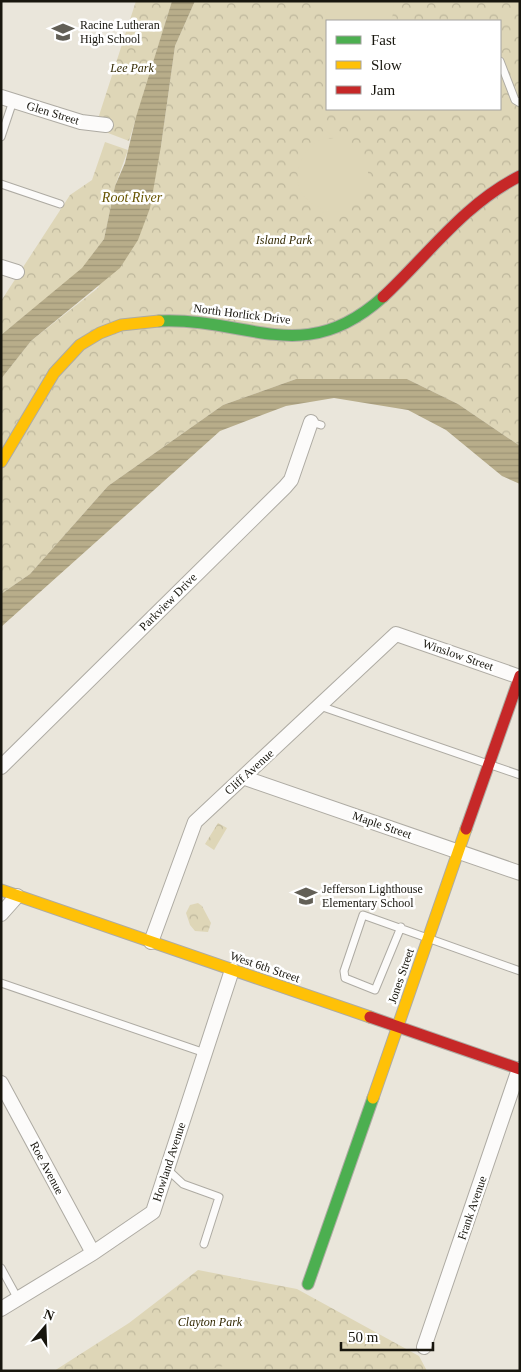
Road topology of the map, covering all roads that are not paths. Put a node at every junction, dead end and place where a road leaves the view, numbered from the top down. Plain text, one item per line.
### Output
1 (501, 64) edge
2 (7, 99) edge
3 (520, 103) edge
4 (106, 125) dead end
5 (1, 137) edge
6 (520, 176) edge
7 (1, 184) edge
8 (60, 204) dead end
9 (1, 267) edge
10 (17, 272) dead end
11 (316, 424) dead end
12 (1, 462) edge
13 (396, 634) joint
14 (520, 677) edge
15 (320, 706) junction
16 (489, 764) junction
17 (1, 767) edge
18 (520, 775) edge
19 (245, 778) junction
20 (459, 852) junction
21 (520, 873) edge
22 (1, 890) edge
23 (17, 896) junction
24 (1, 914) edge
25 (401, 927) junction
26 (428, 940) junction
27 (152, 942) junction
28 (232, 970) junction
29 (520, 971) edge
30 (1, 983) edge
31 (398, 1028) junction
32 (205, 1053) junction
33 (520, 1069) edge
34 (1, 1083) edge
35 (166, 1169) junction
36 (204, 1244) dead end
37 (93, 1253) junction
38 (1, 1268) edge
39 (308, 1284) dead end
40 (18, 1299) junction
41 (1, 1309) edge
42 (424, 1347) dead end

1 - 3 lane
2 - 4 street, Glen Street
2 - 5 lane
6 - 12 street, North Horlick Drive
7 - 8 lane
9 - 10 street
11 - 17 street, Parkview Drive
13 - 14 street, Winslow Street
13 - 15 street, Cliff Avenue
14 - 16 street, Jones Street
15 - 16 lane
15 - 19 street, Cliff Avenue
16 - 18 lane
16 - 20 street, Jones Street
19 - 20 street, Maple Street
19 - 27 street, Cliff Avenue
20 - 21 street, Maple Street
20 - 26 street, Jones Street
22 - 23 street, West 6th Street
23 - 24 street
23 - 27 street, West 6th Street
25 - 25 lane
25 - 26 lane
26 - 29 lane
26 - 31 street, Jones Street
27 - 28 street, West 6th Street
28 - 31 street, West 6th Street
28 - 32 street, Howland Avenue
30 - 32 lane
31 - 33 street, West 6th Street
31 - 39 street, Jones Street
32 - 35 street, Howland Avenue
33 - 42 street, Frank Avenue
34 - 37 street, Roe Avenue
35 - 36 lane
35 - 37 street, Howland Avenue
37 - 40 street, Howland Avenue
38 - 40 lane
40 - 41 street, Howland Avenue

